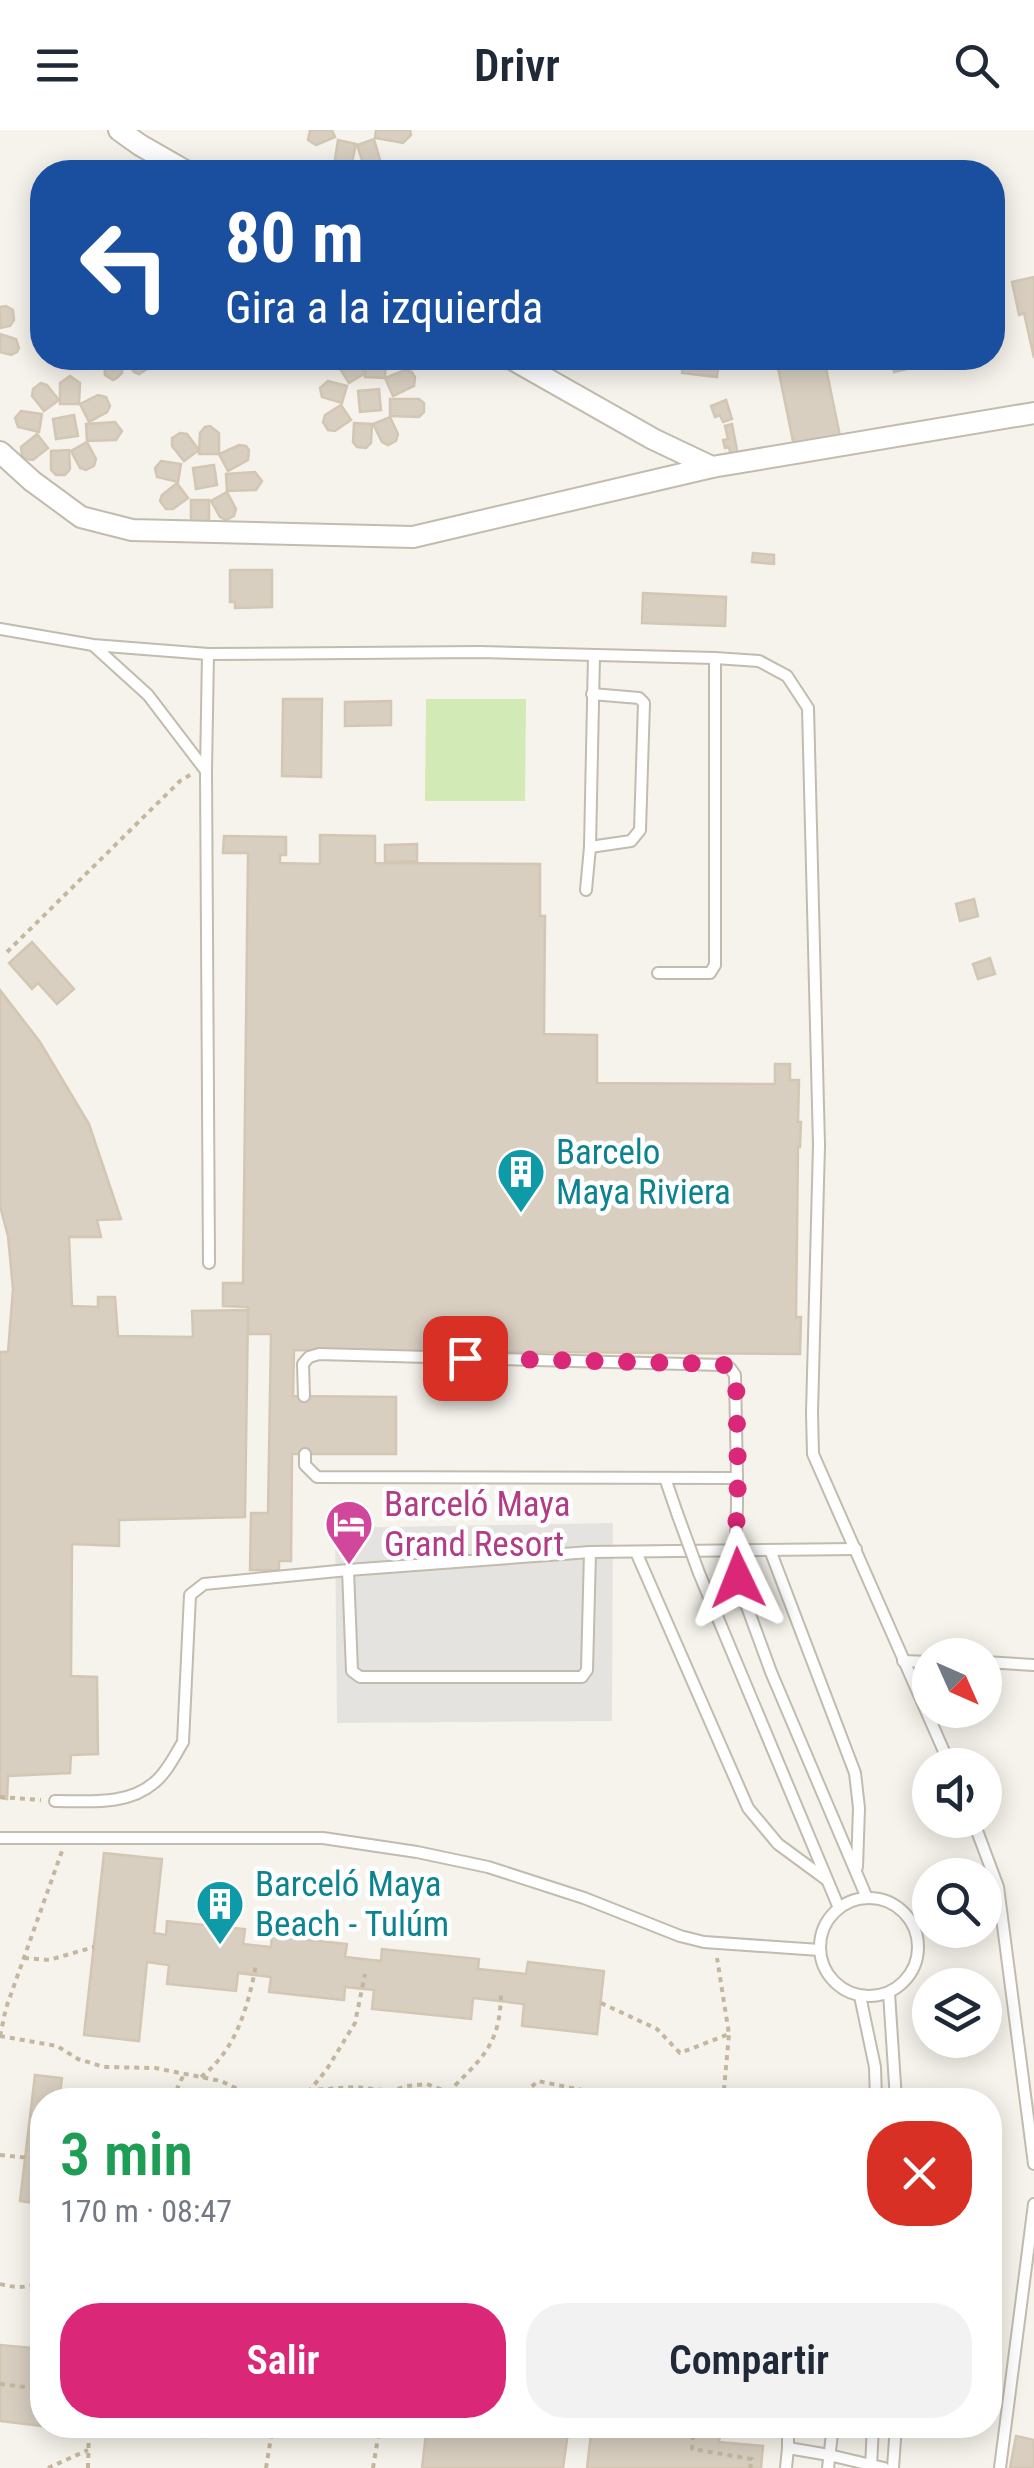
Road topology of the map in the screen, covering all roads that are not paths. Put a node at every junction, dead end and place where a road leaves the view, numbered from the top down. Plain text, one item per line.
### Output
1 (119, 130) edge
2 (165, 160) edge
3 (531, 370) edge
4 (1034, 413) edge
5 (0, 452) edge
6 (712, 467) junction
7 (0, 629) edge
8 (92, 645) junction
9 (208, 654) junction
10 (594, 655) junction
11 (715, 658) junction
12 (592, 694) junction
13 (206, 772) junction
14 (590, 847) junction
15 (586, 890) dead end
16 (658, 974) dead end
17 (208, 1263) dead end
18 (304, 1396) dead end
19 (305, 1454) dead end
20 (665, 1478) junction
21 (738, 1478) junction
22 (770, 1550) junction
23 (856, 1550) junction
24 (590, 1552) junction
25 (636, 1552) junction
26 (348, 1570) junction
27 (903, 1661) junction
28 (912, 1661) edge
29 (1002, 1663) edge
30 (1034, 1665) edge
31 (942, 1748) edge
32 (55, 1802) road end
33 (0, 1838) edge
34 (980, 1838) edge
35 (857, 1873) junction
36 (827, 1880) junction
37 (867, 1898) junction
38 (839, 1908) junction
39 (820, 1950) junction
40 (889, 1993) junction
41 (860, 1996) junction
42 (876, 2088) edge
43 (895, 2088) edge
44 (1034, 2164) edge
45 (1034, 2204) edge
46 (788, 2438) edge
47 (831, 2438) edge
48 (873, 2438) edge
49 (895, 2438) edge
50 (788, 2448) junction
51 (829, 2455) junction
52 (871, 2466) edge
53 (786, 2468) edge
54 (828, 2468) edge
55 (884, 2468) edge
56 (894, 2468) edge
57 (1000, 2468) edge

1 - 2 street
3 - 6 street
4 - 6 street
5 - 6 street
7 - 8 lane
8 - 9 lane
8 - 13 lane
9 - 10 lane
9 - 13 lane
10 - 11 lane
10 - 12 lane
11 - 16 lane
11 - 23 lane
12 - 14 lane
12 - 14 lane
13 - 17 lane
14 - 15 lane
18 - 21 lane
19 - 20 lane
20 - 21 lane
20 - 36 lane, bridge
21 - 35 lane, bridge
22 - 23 lane
22 - 25 lane
22 - 35 lane
23 - 27 lane
24 - 25 lane
24 - 26 lane
24 - 26 lane
25 - 36 lane
26 - 32 lane
27 - 28 lane
27 - 31 lane
29 - 30 lane
33 - 39 lane
34 - 44 lane
35 - 37 lane
36 - 38 lane
37 - 38 lane
37 - 40 lane
38 - 39 lane
39 - 41 lane
40 - 41 lane
40 - 43 lane
41 - 42 lane
45 - 57 lane
46 - 50 lane
47 - 51 lane
48 - 52 lane
49 - 56 lane
50 - 51 lane
50 - 53 lane
51 - 52 lane
51 - 54 lane
52 - 55 lane

